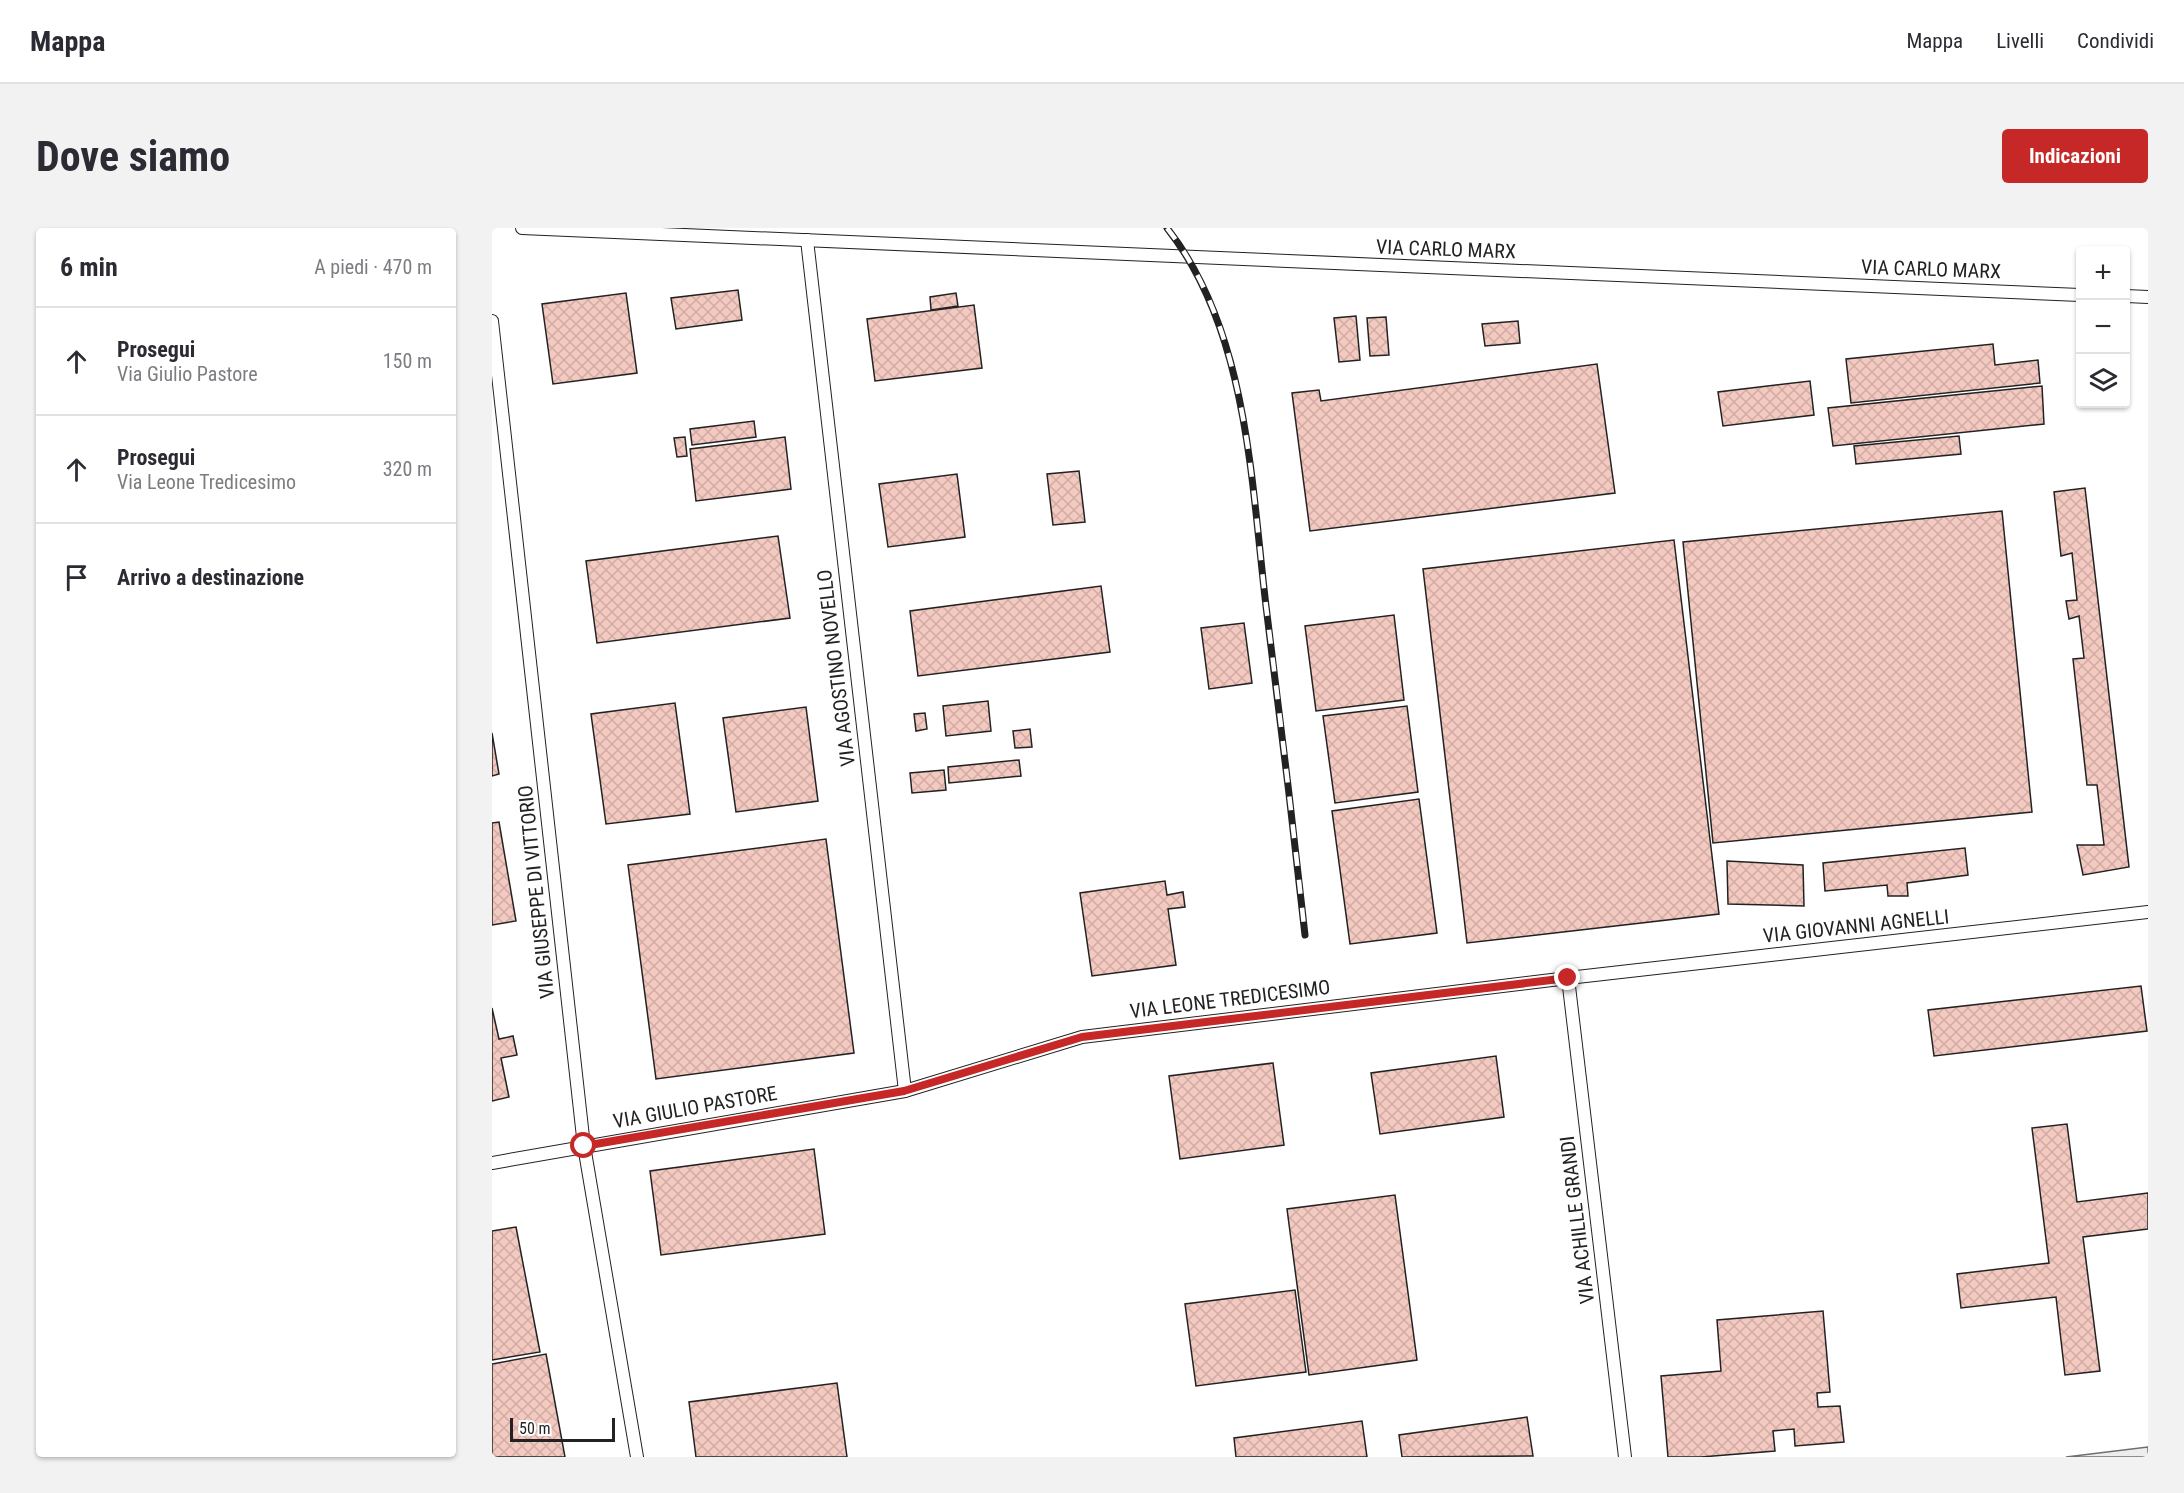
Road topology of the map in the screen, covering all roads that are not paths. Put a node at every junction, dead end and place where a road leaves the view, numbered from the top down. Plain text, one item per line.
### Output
1 (522, 228) edge
2 (807, 240) junction
3 (2076, 295) edge
4 (2130, 296) edge
5 (2148, 297) edge
6 (492, 321) edge
7 (2148, 912) edge
8 (1568, 978) junction
9 (904, 1091) junction
10 (584, 1146) junction
11 (492, 1163) edge
12 (637, 1457) edge
13 (1625, 1457) edge

1 - 2 street, VIA CARLO MARX
2 - 3 street, VIA CARLO MARX
2 - 9 street, VIA AGOSTINO NOVELLO
4 - 5 street
6 - 10 street, VIA GIUSEPPE DI VITTORIO
7 - 8 street, VIA GIOVANNI AGNELLI
8 - 9 street, VIA LEONE TREDICESIMO
8 - 13 street, VIA ACHILLE GRANDI
9 - 10 street, VIA GIULIO PASTORE
10 - 11 street, VIA GIULIO PASTORE
10 - 12 street, VIA GIUSEPPE DI VITTORIO

